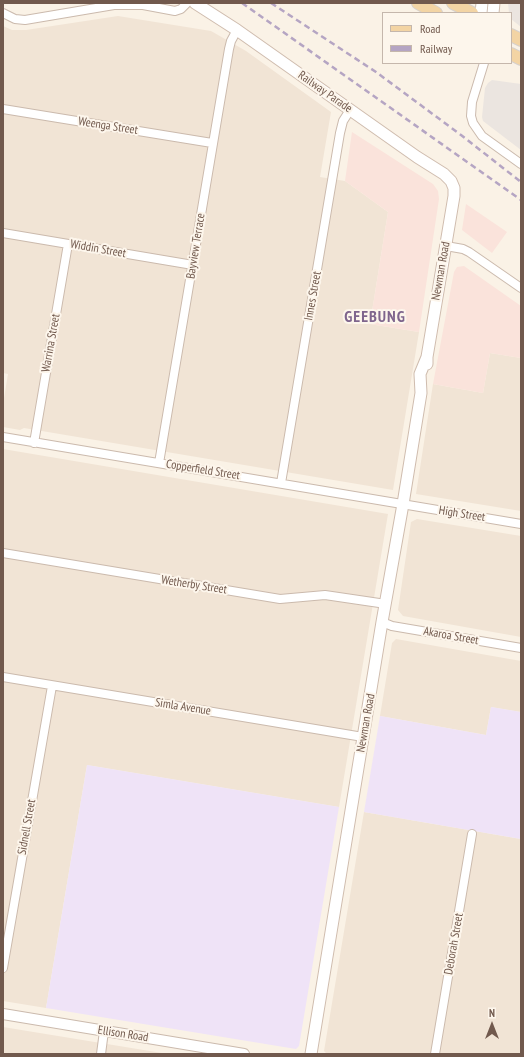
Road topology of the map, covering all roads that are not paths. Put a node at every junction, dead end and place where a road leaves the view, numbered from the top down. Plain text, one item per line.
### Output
1 (187, 3) edge
2 (196, 3) edge
3 (418, 3) edge
4 (453, 3) edge
5 (434, 12) edge
6 (470, 12) edge
7 (3, 13) edge
8 (237, 30) junction
9 (512, 36) edge
10 (521, 40) edge
11 (512, 54) edge
12 (521, 59) edge
13 (484, 64) edge
14 (3, 109) edge
15 (350, 110) junction
16 (212, 143) junction
17 (521, 164) edge
18 (453, 184) joint
19 (3, 233) edge
20 (68, 244) junction
21 (446, 246) junction
22 (193, 265) junction
23 (521, 288) edge
24 (3, 438) edge
25 (34, 443) junction
26 (159, 463) junction
27 (281, 483) junction
28 (403, 504) junction
29 (521, 524) edge
30 (3, 553) edge
31 (386, 604) junction
32 (382, 622) junction
33 (521, 648) edge
34 (3, 678) edge
35 (52, 686) junction
36 (364, 737) junction
37 (472, 834) dead end
38 (3, 968) edge
39 (3, 1014) edge
40 (104, 1031) junction
41 (101, 1054) edge
42 (244, 1054) edge
43 (311, 1054) edge
44 (435, 1054) edge

1 - 7 street
2 - 8 main road, Railway Parade
3 - 5 main road
4 - 6 main road
8 - 15 main road, Railway Parade
8 - 16 street, Bayview Terrace
9 - 10 main road
11 - 12 main road
13 - 17 street
14 - 16 street, Weenga Street
15 - 18 main road, Railway Parade
15 - 27 street, Innes Street
16 - 22 street, Bayview Terrace
18 - 21 main road, Newman Road
19 - 20 street, Widdin Street
20 - 22 street, Widdin Street
20 - 25 street, Warrina Street
21 - 23 street
21 - 28 main road, Newman Road
22 - 26 street, Bayview Terrace
24 - 25 street, Copperfield Street
25 - 26 street, Copperfield Street
26 - 27 street, Copperfield Street
27 - 28 street, Copperfield Street
28 - 29 street, High Street
28 - 31 main road, Newman Road
30 - 31 street, Wetherby Street
31 - 32 main road, Newman Road
32 - 33 street, Akaroa Street
32 - 36 main road, Newman Road
34 - 35 street, Simla Avenue
35 - 36 street, Simla Avenue
35 - 38 street, Sidnell Street
36 - 43 main road, Newman Road
37 - 44 street, Deborah Street
39 - 40 street, Ellison Road
40 - 41 street
40 - 42 street, Ellison Road

